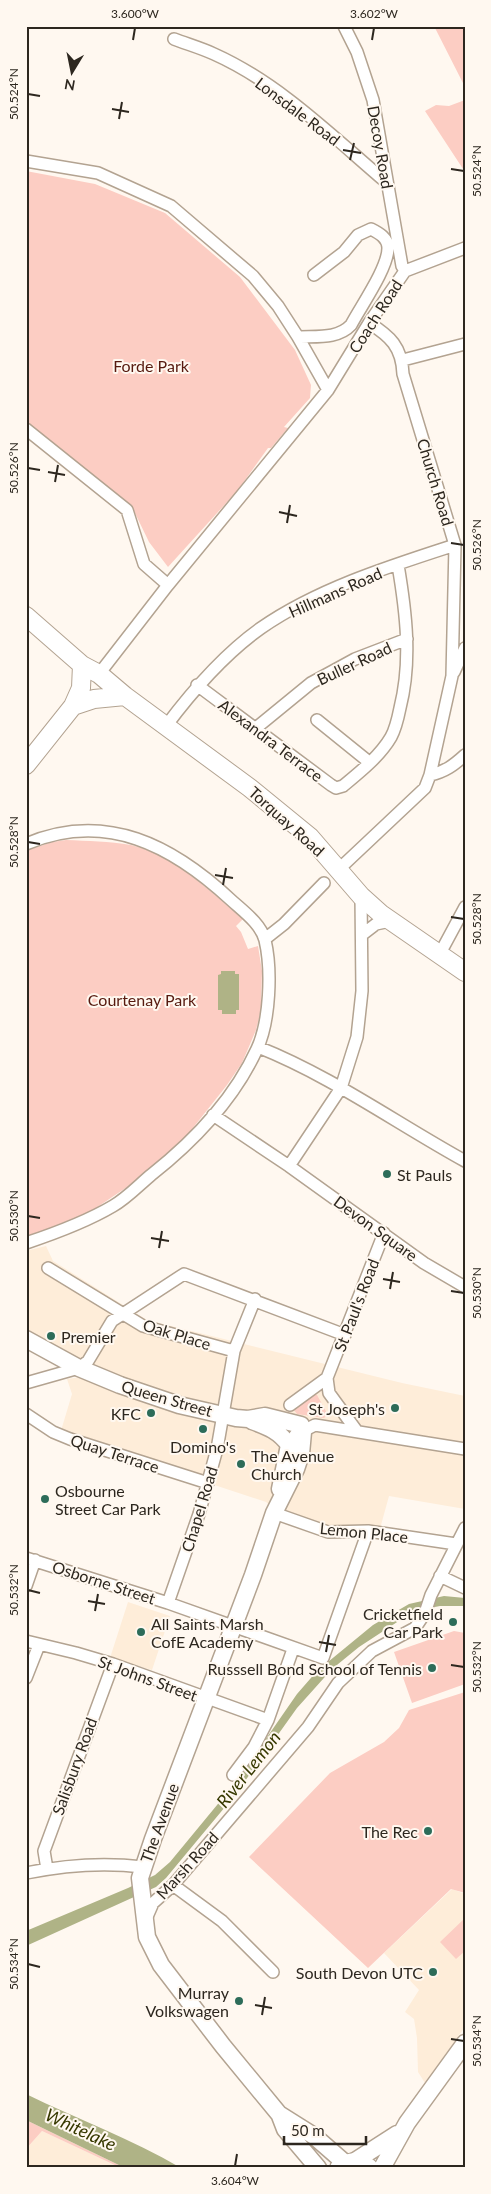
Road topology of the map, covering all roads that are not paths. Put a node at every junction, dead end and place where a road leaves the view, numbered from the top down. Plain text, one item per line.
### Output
1 (344, 26) edge
2 (174, 39) dead end
3 (26, 161) edge
4 (386, 182) junction
5 (465, 248) edge
6 (405, 271) junction
7 (314, 275) dead end
8 (369, 323) junction
9 (298, 337) junction
10 (465, 344) edge
11 (402, 360) junction
12 (328, 390) junction
13 (26, 429) edge
14 (455, 544) junction
15 (398, 565) junction
16 (168, 585) junction
17 (26, 616) edge
18 (407, 639) junction
19 (465, 648) edge
20 (82, 665) junction
21 (98, 674) junction
22 (452, 676) junction
23 (197, 685) junction
24 (125, 696) junction
25 (74, 706) junction
26 (317, 720) dead end
27 (166, 726) junction
28 (256, 728) junction
29 (465, 755) edge
30 (369, 762) junction
31 (26, 765) edge
32 (430, 775) junction
33 (26, 844) edge
34 (338, 870) junction
35 (324, 884) dead end
36 (361, 896) junction
37 (465, 907) edge
38 (390, 921) junction
39 (363, 934) junction
40 (264, 939) junction
41 (444, 946) dead end
42 (465, 972) edge
43 (258, 1047) junction
44 (341, 1088) junction
45 (213, 1115) junction
46 (465, 1160) edge
47 (290, 1166) junction
48 (384, 1233) junction
49 (26, 1243) edge
50 (48, 1268) dead end
51 (465, 1287) edge
52 (255, 1299) junction
53 (123, 1313) junction
54 (345, 1335) junction
55 (26, 1339) edge
56 (234, 1351) junction
57 (78, 1368) junction
58 (326, 1378) junction
59 (26, 1383) edge
60 (290, 1405) dead end
61 (26, 1414) edge
62 (223, 1414) junction
63 (248, 1419) junction
64 (307, 1427) junction
65 (356, 1430) junction
66 (289, 1445) junction
67 (465, 1449) edge
68 (208, 1483) junction
69 (276, 1509) junction
70 (465, 1528) edge
71 (368, 1531) junction
72 (456, 1544) junction
73 (31, 1559) edge
74 (440, 1576) junction
75 (26, 1586) edge
76 (465, 1588) edge
77 (168, 1603) junction
78 (233, 1626) junction
79 (26, 1641) edge
80 (39, 1645) junction
81 (293, 1649) junction
82 (113, 1664) junction
83 (26, 1678) edge
84 (205, 1698) junction
85 (268, 1720) junction
86 (234, 1775) dead end
87 (47, 1868) junction
88 (26, 1873) edge
89 (142, 1873) junction
90 (173, 1885) junction
91 (145, 1923) junction
92 (273, 1972) dead end
93 (465, 2043) edge
94 (279, 2114) junction
95 (403, 2129) junction
96 (352, 2165) edge
97 (318, 2168) edge
98 (382, 2168) edge

1 - 4 street, Decoy Road
2 - 4 street, Lonsdale Road
3 - 9 street
4 - 6 street, Decoy Road
5 - 6 street, Coach Road
6 - 8 street, Coach Road
7 - 9 street
8 - 11 street, Church Road
8 - 12 street, Coach Road
9 - 12 street
10 - 11 street
11 - 14 street, Church Road
12 - 16 street
13 - 16 street
14 - 15 street, Hillmans Road
14 - 22 street, Church Road
15 - 18 street, Alexandra Terrace
15 - 23 street, Hillmans Road
16 - 21 street
17 - 20 main road, Torquay Road
18 - 28 street, Buller Road
18 - 30 street, Alexandra Terrace
19 - 22 street
20 - 21 main road, Torquay Road
20 - 25 main road
21 - 24 main road, Torquay Road
22 - 32 street, Church Road
23 - 27 street, Hillmans Road
23 - 28 street, Alexandra Terrace
24 - 25 main road
24 - 27 main road, Torquay Road
25 - 31 main road
26 - 30 street
27 - 34 main road, Torquay Road
28 - 30 street, Alexandra Terrace
29 - 32 street
32 - 34 street, Church Road
33 - 40 street
34 - 36 main road, Torquay Road
35 - 40 street
36 - 38 main road, Torquay Road
36 - 39 street
37 - 41 street
38 - 39 street
38 - 42 main road, Torquay Road
39 - 44 street
40 - 43 street
43 - 44 street
43 - 45 street
44 - 46 street
44 - 47 street
45 - 47 street, Devon Square
45 - 49 street
47 - 48 street, Devon Square
48 - 51 street, Devon Square
48 - 54 street, St Paul's Road
50 - 53 street, Oak Place
52 - 53 street, Oak Place
52 - 54 street, Oak Place
52 - 56 street
53 - 56 street, Oak Place
53 - 57 street, Oak Place
54 - 58 street, St Paul's Road
55 - 57 main road, Queen Street
56 - 62 street
57 - 59 street
57 - 62 main road, Queen Street
58 - 60 street, St Paul's Road
58 - 65 street
61 - 68 street, Quay Terrace
62 - 63 main road, Queen Street
62 - 68 street, Chapel Road
63 - 64 main road, Queen Street
63 - 66 main road
64 - 65 street, Queen Street
64 - 66 street
64 - 69 main road, The Avenue
65 - 67 street, Queen Street
66 - 69 main road, The Avenue
68 - 77 street, Chapel Road
69 - 71 street, Lemon Place
69 - 78 main road, The Avenue
70 - 72 street
71 - 72 street, Lemon Place
71 - 81 street, Osborne Street
72 - 74 street
73 - 75 street
73 - 77 street, Osborne Street
74 - 76 street
74 - 90 street, Marsh Road
77 - 78 street, Osborne Street
78 - 81 street, Osborne Street
78 - 84 main road, The Avenue
79 - 80 street, St Johns Street
80 - 82 street, St Johns Street
80 - 83 street
81 - 85 street
82 - 84 street, St Johns Street
82 - 87 street, Salisbury Road
84 - 85 street, St Johns Street
84 - 89 main road, The Avenue
85 - 86 street
87 - 88 street
87 - 89 street
89 - 91 main road, The Avenue
90 - 91 street, Marsh Road
90 - 92 street
91 - 94 main road, The Avenue
93 - 95 main road
94 - 96 main road, The Avenue
94 - 97 main road, The Avenue
95 - 96 main road
95 - 98 main road

